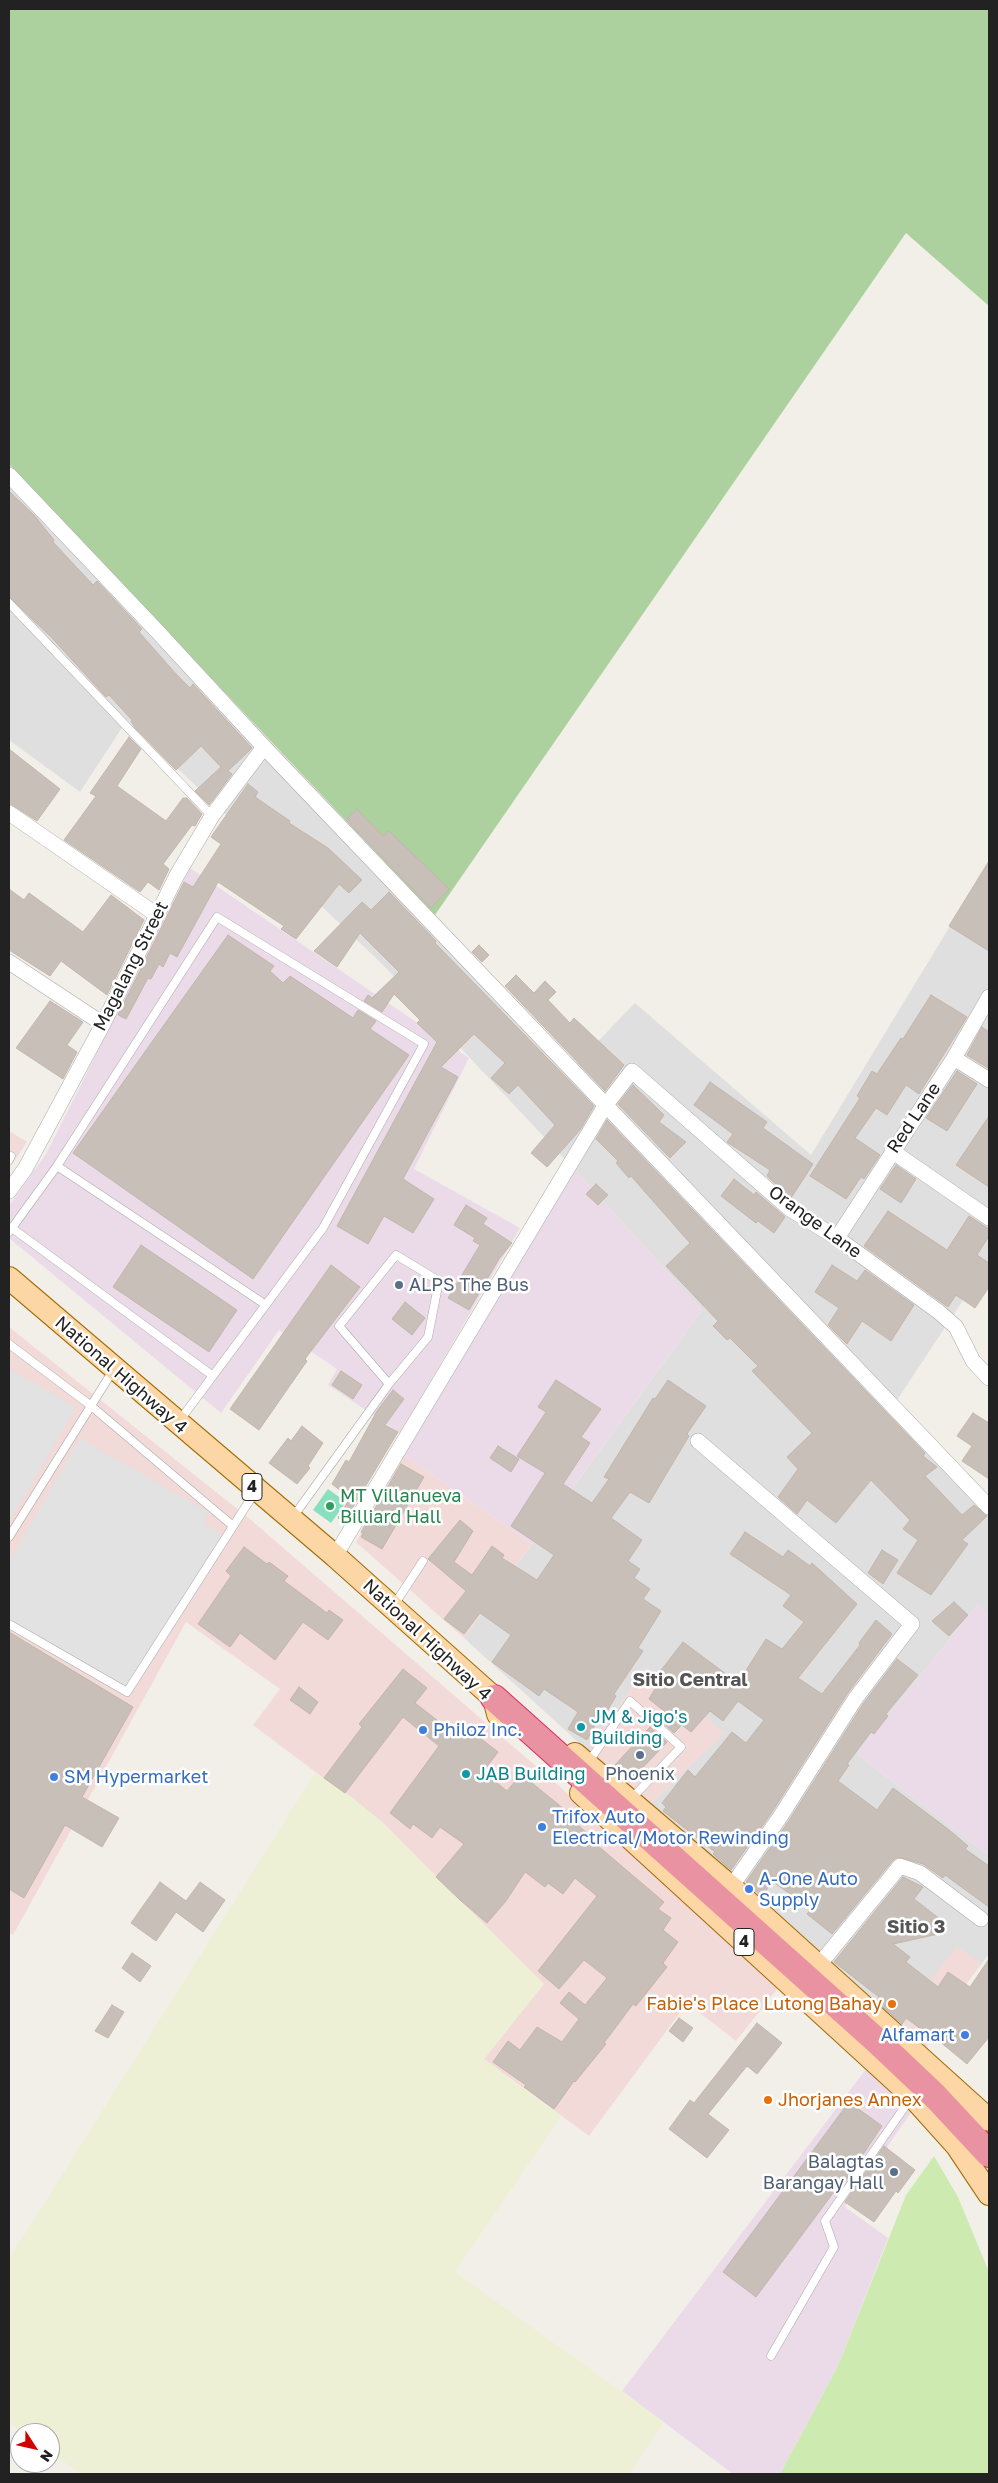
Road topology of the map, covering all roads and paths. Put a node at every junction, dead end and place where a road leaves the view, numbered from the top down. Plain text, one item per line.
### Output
1 (9, 475) edge
2 (9, 603) edge
3 (264, 747) junction
4 (9, 813) edge
5 (212, 816) junction
6 (157, 914) junction
7 (9, 962) edge
8 (989, 998) edge
9 (103, 1024) junction
10 (954, 1058) junction
11 (989, 1080) edge
12 (606, 1106) junction
13 (892, 1151) junction
14 (57, 1166) junction
15 (9, 1191) edge
16 (989, 1218) edge
17 (10, 1230) edge
18 (837, 1238) junction
19 (9, 1278) edge
20 (266, 1305) junction
21 (9, 1344) edge
22 (115, 1368) junction
23 (213, 1376) junction
24 (989, 1378) edge
25 (389, 1384) junction
26 (90, 1405) junction
27 (177, 1423) junction
28 (698, 1441) dead end
29 (256, 1490) junction
30 (989, 1507) edge
31 (292, 1519) junction
32 (232, 1526) junction
33 (9, 1537) edge
34 (335, 1556) junction
35 (423, 1561) dead end
36 (392, 1609) junction
37 (9, 1624) edge
38 (504, 1700) junction
39 (587, 1764) junction
40 (630, 1801) junction
41 (731, 1887) junction
42 (981, 1919) dead end
43 (818, 1966) junction
44 (924, 2096) junction
45 (989, 2120) edge
46 (989, 2154) edge
47 (989, 2194) edge
48 (771, 2356) dead end

1 - 3 street
2 - 5 lane
3 - 5 street, Magalang Street
3 - 12 street
4 - 6 street
5 - 6 street, Magalang Street
6 - 9 street, Magalang Street
7 - 9 street
8 - 10 street, Red Lane
9 - 15 street, Magalang Street
10 - 11 street
10 - 13 street, Red Lane
12 - 18 street, Orange Lane
12 - 30 street
12 - 34 street
13 - 16 street
13 - 18 street, Red Lane
14 - 17 lane
14 - 20 lane
14 - 20 lane
17 - 23 lane
18 - 24 street, Orange Lane
19 - 22 main road, National Highway 4 / 4
20 - 23 lane
21 - 26 lane
22 - 26 lane
22 - 27 main road, National Highway 4 / 4
23 - 27 lane
25 - 25 lane
25 - 31 lane
26 - 32 lane
26 - 33 lane
27 - 29 main road, National Highway 4 / 4
28 - 41 street
29 - 31 main road, National Highway 4 / 4
29 - 32 lane
31 - 34 main road, National Highway 4 / 4
32 - 37 lane
34 - 36 main road, National Highway 4 / 4
35 - 36 lane
36 - 38 main road, National Highway 4 / 4
38 - 39 main road, National Highway 4 / 4
38 - 44 highway
39 - 40 main road, National Highway 4 / 4
39 - 40 lane
40 - 41 main road, National Highway 4 / 4
41 - 43 main road, National Highway 4 / 4
42 - 43 street
43 - 45 main road, National Highway 4 / 4
44 - 46 highway
44 - 47 main road
44 - 48 lane

